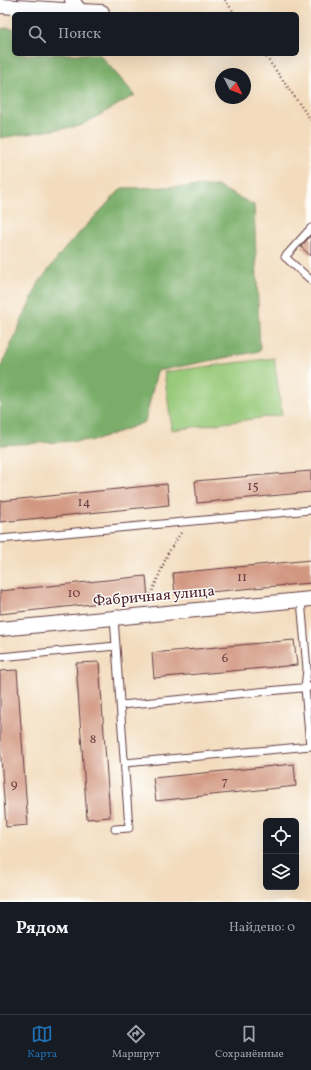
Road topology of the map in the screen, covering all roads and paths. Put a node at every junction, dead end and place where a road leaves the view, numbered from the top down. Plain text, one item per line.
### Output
1 (225, 0) edge
2 (76, 5) edge
3 (0, 6) edge
4 (102, 12) dead end
5 (234, 12) edge
6 (265, 56) edge
7 (311, 120) edge
8 (311, 228) edge
9 (311, 280) edge
10 (311, 510) edge
11 (190, 521) junction
12 (0, 539) edge
13 (306, 600) edge
14 (143, 615) junction
15 (114, 618) junction
16 (0, 629) edge
17 (116, 646) junction
18 (0, 657) edge
19 (308, 687) edge
20 (120, 705) junction
21 (310, 746) edge
22 (125, 763) junction
23 (115, 829) dead end

1 - 5 path
2 - 3 street
2 - 4 street
6 - 7 path
8 - 9 lane
10 - 11 lane
11 - 12 lane
11 - 14 path
13 - 14 street, Фабричная улица
13 - 19 lane
14 - 15 street, Фабричная улица
15 - 16 street, Фабричная улица
15 - 17 lane
17 - 18 lane
17 - 20 lane
19 - 20 lane
19 - 21 lane
20 - 22 lane
21 - 22 lane
22 - 23 lane

